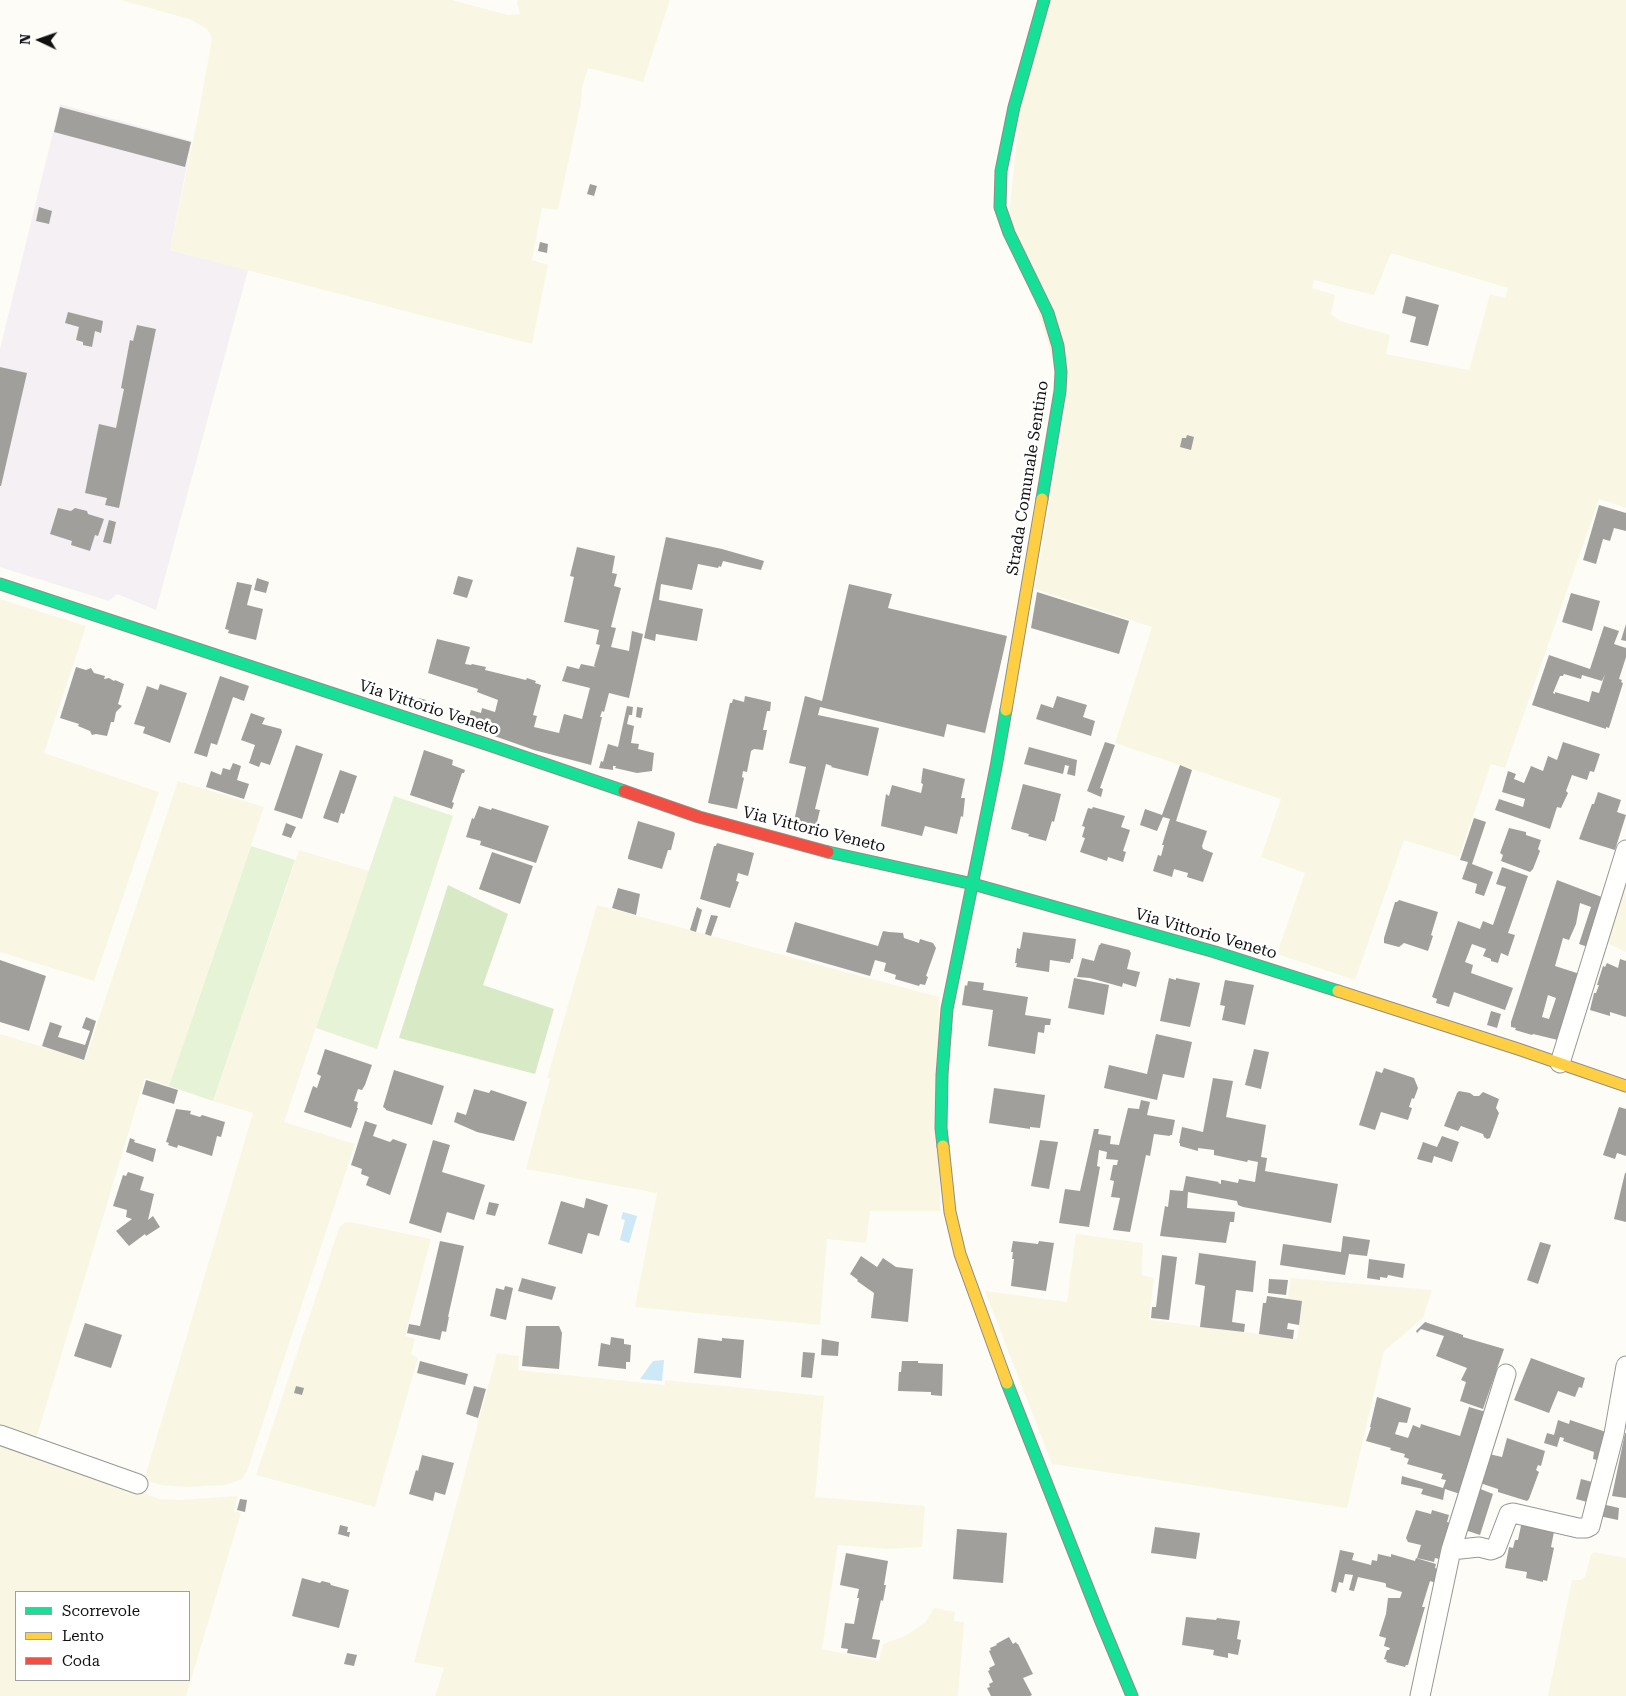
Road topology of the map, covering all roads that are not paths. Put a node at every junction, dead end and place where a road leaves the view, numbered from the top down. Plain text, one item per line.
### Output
1 (1044, 0) edge
2 (0, 584) edge
3 (1626, 850) edge
4 (973, 884) junction
5 (1560, 1063) junction
6 (1626, 1086) edge
7 (1626, 1366) edge
8 (1506, 1374) dead end
9 (0, 1436) edge
10 (138, 1484) dead end
11 (1451, 1550) junction
12 (1132, 1696) edge
13 (1420, 1696) edge

1 - 4 street, Strada Comunale Sentino
2 - 4 street, Via Vittorio Veneto
3 - 5 street
4 - 5 street, Via Vittorio Veneto
4 - 12 street, Strada Comunale Sentino
5 - 6 street, Via Vittorio Veneto
7 - 11 street
8 - 11 street
9 - 10 street
11 - 13 street

